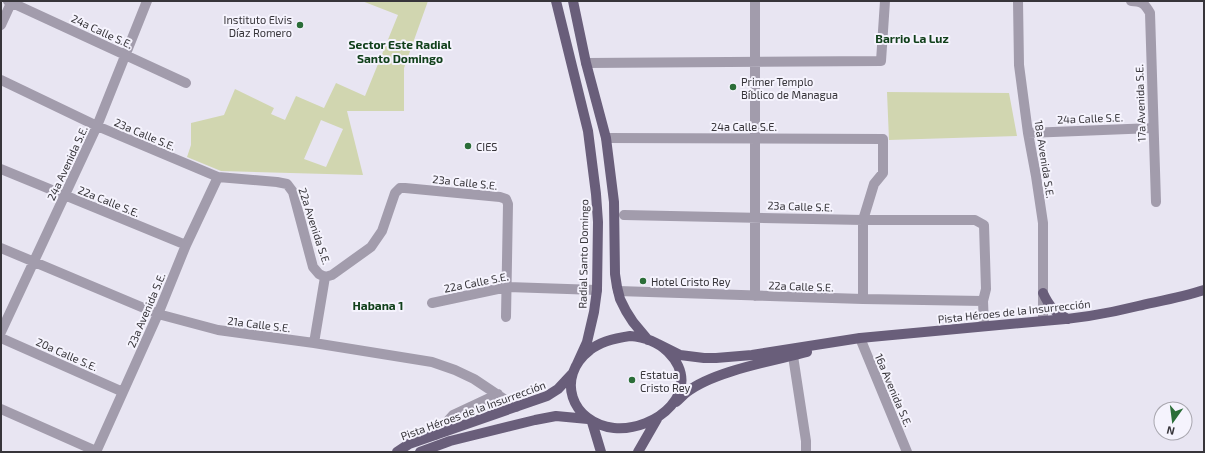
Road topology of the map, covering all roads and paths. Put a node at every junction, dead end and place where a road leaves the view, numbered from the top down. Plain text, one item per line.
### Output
1 (11, 1) edge
2 (147, 1) edge
3 (556, 1) edge
4 (573, 1) edge
5 (755, 1) edge
6 (885, 1) edge
7 (1018, 1) edge
8 (1131, 1) edge
9 (1, 25) edge
10 (126, 54) junction
11 (754, 62) junction
12 (586, 63) junction
13 (1, 80) edge
14 (186, 82) dead end
15 (97, 126) junction
16 (1152, 128) junction
17 (1028, 133) junction
18 (606, 138) junction
19 (755, 138) junction
20 (1, 169) edge
21 (218, 177) junction
22 (287, 184) joint
23 (65, 196) junction
24 (1156, 202) dead end
25 (624, 215) dead end
26 (756, 217) junction
27 (863, 220) junction
28 (186, 246) junction
29 (1, 248) edge
30 (35, 262) junction
31 (325, 277) junction
32 (507, 287) junction
33 (597, 290) junction
34 (1204, 290) edge
35 (618, 291) junction
36 (1043, 293) junction
37 (755, 296) junction
38 (863, 299) junction
39 (983, 301) junction
40 (432, 303) dead end
41 (158, 314) junction
42 (506, 317) dead end
43 (1070, 320) junction
44 (1043, 321) junction
45 (984, 326) junction
46 (1, 332) edge
47 (1, 338) edge
48 (860, 338) junction
49 (648, 340) junction
50 (848, 340) junction
51 (314, 343) junction
52 (658, 344) junction
53 (793, 356) junction
54 (575, 368) junction
55 (122, 392) junction
56 (498, 394) junction
57 (516, 407) junction
58 (1, 409) edge
59 (668, 411) junction
60 (657, 418) junction
61 (590, 420) junction
62 (435, 435) junction
63 (96, 452) edge
64 (398, 452) edge
65 (420, 452) edge
66 (601, 452) edge
67 (638, 452) edge
68 (806, 452) edge
69 (907, 452) edge

1 - 9 street
1 - 10 street, 24a Calle S.E.
2 - 10 street, 24a Avenida S.E.
3 - 33 main road, Radial Santo Domingo
4 - 12 main road
5 - 11 street
6 - 11 street
7 - 17 street, 18a Avenida S.E.
8 - 16 street, 17a Avenida S.E.
10 - 14 street, 24a Calle S.E.
10 - 15 street, 24a Avenida S.E.
11 - 12 street
11 - 19 street
12 - 18 main road
13 - 15 street, 23a Calle S.E.
15 - 21 street, 23a Calle S.E.
15 - 23 street, 24a Avenida S.E.
16 - 17 street, 24a Calle S.E.
16 - 24 street, 17a Avenida S.E.
17 - 36 street, 18a Avenida S.E.
18 - 19 street, 24a Calle S.E.
18 - 35 main road
19 - 26 street
19 - 27 street, 24a Calle S.E.
20 - 23 street, 22a Calle S.E.
21 - 22 street, 23a Calle S.E.
21 - 28 street, 23a Avenida S.E.
22 - 31 street, 22a Avenida S.E.
23 - 28 street, 22a Calle S.E.
23 - 30 street, 24a Avenida S.E.
25 - 26 street, 23a Calle S.E.
26 - 27 street, 23a Calle S.E.
26 - 37 street
27 - 38 street
27 - 39 street, 23a Calle S.E.
28 - 41 street, 23a Avenida S.E.
29 - 30 street, 21a Calle S.E.
30 - 41 street, 21a Calle S.E.
30 - 46 street, 24a Avenida S.E.
31 - 32 street, 23a Calle S.E.
31 - 51 street, 22a Avenida S.E.
32 - 33 street, 22a Calle S.E.
32 - 40 street, 22a Calle S.E.
32 - 42 street
33 - 54 main road, Radial Santo Domingo
34 - 43 main road, Pista Héroes de la Insurrección
35 - 37 street, 22a Calle S.E.
35 - 49 main road
36 - 43 main road
36 - 44 street, 18a Avenida S.E.
37 - 38 street, 22a Calle S.E.
38 - 39 street, 22a Calle S.E.
39 - 45 street
41 - 51 street, 21a Calle S.E.
41 - 55 street, 23a Avenida S.E.
43 - 44 main road, Pista Héroes de la Insurrección
44 - 45 main road, Pista Héroes de la Insurrección
45 - 48 main road, Pista Héroes de la Insurrección
47 - 55 street, 20a Calle S.E.
48 - 50 main road, Pista Héroes de la Insurrección
48 - 69 street, 16a Avenida S.E.
49 - 52 main road
49 - 54 main road
50 - 52 main road, Pista Héroes de la Insurrección
50 - 53 main road, Pista Héroes de la Insurrección
51 - 56 street, 21a Calle S.E.
52 - 59 main road
53 - 59 main road, Pista Héroes de la Insurrección
53 - 68 street
54 - 57 main road, Pista Héroes de la Insurrección
54 - 61 main road
55 - 63 street, 23a Avenida S.E.
56 - 57 street, 21a Calle S.E.
56 - 62 street
57 - 62 main road, Pista Héroes de la Insurrección
58 - 63 street
59 - 60 main road
60 - 61 main road
60 - 67 main road
61 - 65 main road, Pista Héroes de la Insurrección
61 - 66 main road
62 - 64 main road, Pista Héroes de la Insurrección

